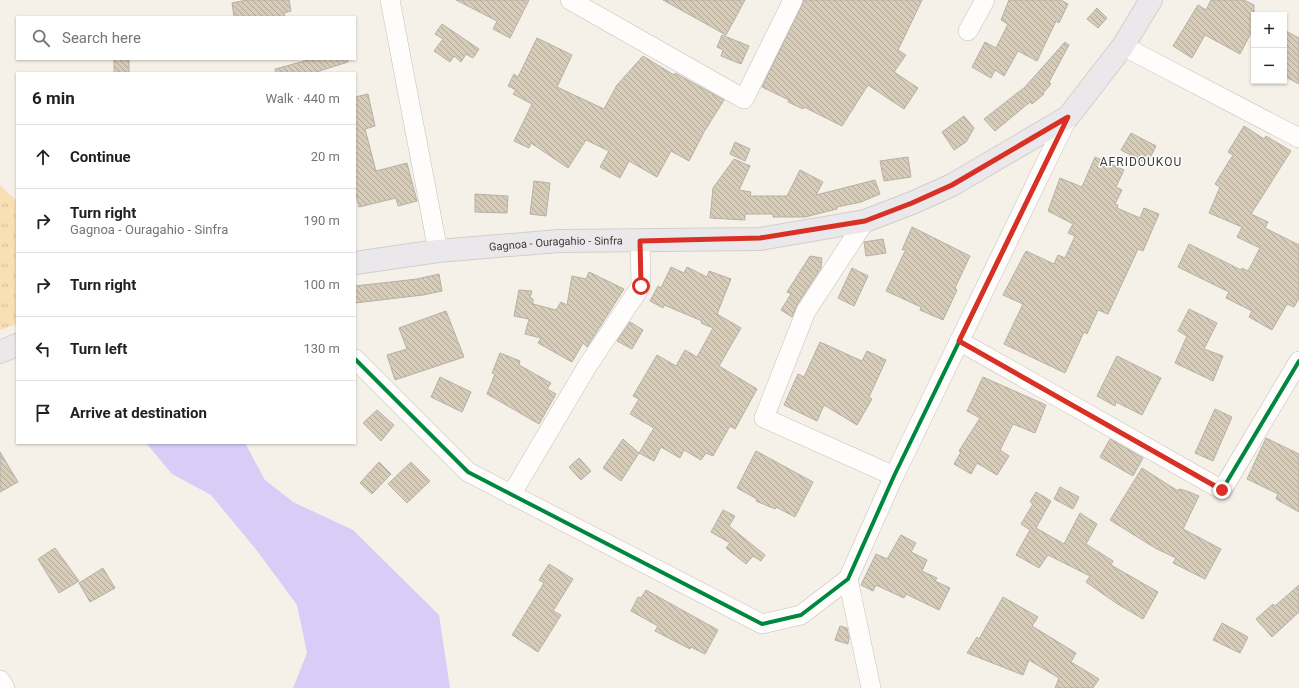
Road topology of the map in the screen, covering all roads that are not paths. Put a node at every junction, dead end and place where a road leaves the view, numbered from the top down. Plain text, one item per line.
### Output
1 (390, 0) edge
2 (570, 0) edge
3 (793, 0) edge
4 (985, 0) edge
5 (1151, 0) edge
6 (968, 31) dead end
7 (1123, 46) junction
8 (1068, 117) junction
9 (1299, 138) edge
10 (865, 221) junction
11 (640, 241) junction
12 (438, 251) junction
13 (356, 263) edge
14 (959, 341) junction
15 (16, 345) edge
16 (0, 352) edge
17 (356, 360) edge
18 (1299, 361) edge
19 (894, 476) junction
20 (511, 495) junction
21 (848, 579) junction
22 (0, 680) edge
23 (5, 688) edge
24 (871, 688) edge

1 - 12 street
2 - 3 street
4 - 6 street
5 - 7 main road, Gagnoa - Ouragahio - Sinfra
7 - 8 main road, Gagnoa - Ouragahio - Sinfra
7 - 9 street
8 - 10 main road, Gagnoa - Ouragahio - Sinfra
8 - 14 street
10 - 11 main road, Gagnoa - Ouragahio - Sinfra
10 - 19 street
11 - 12 main road, Gagnoa - Ouragahio - Sinfra
11 - 20 street
12 - 13 main road, Gagnoa - Ouragahio - Sinfra
14 - 18 street
14 - 19 street
15 - 16 main road
17 - 20 street
19 - 21 street
20 - 21 street
21 - 24 street
22 - 23 street

